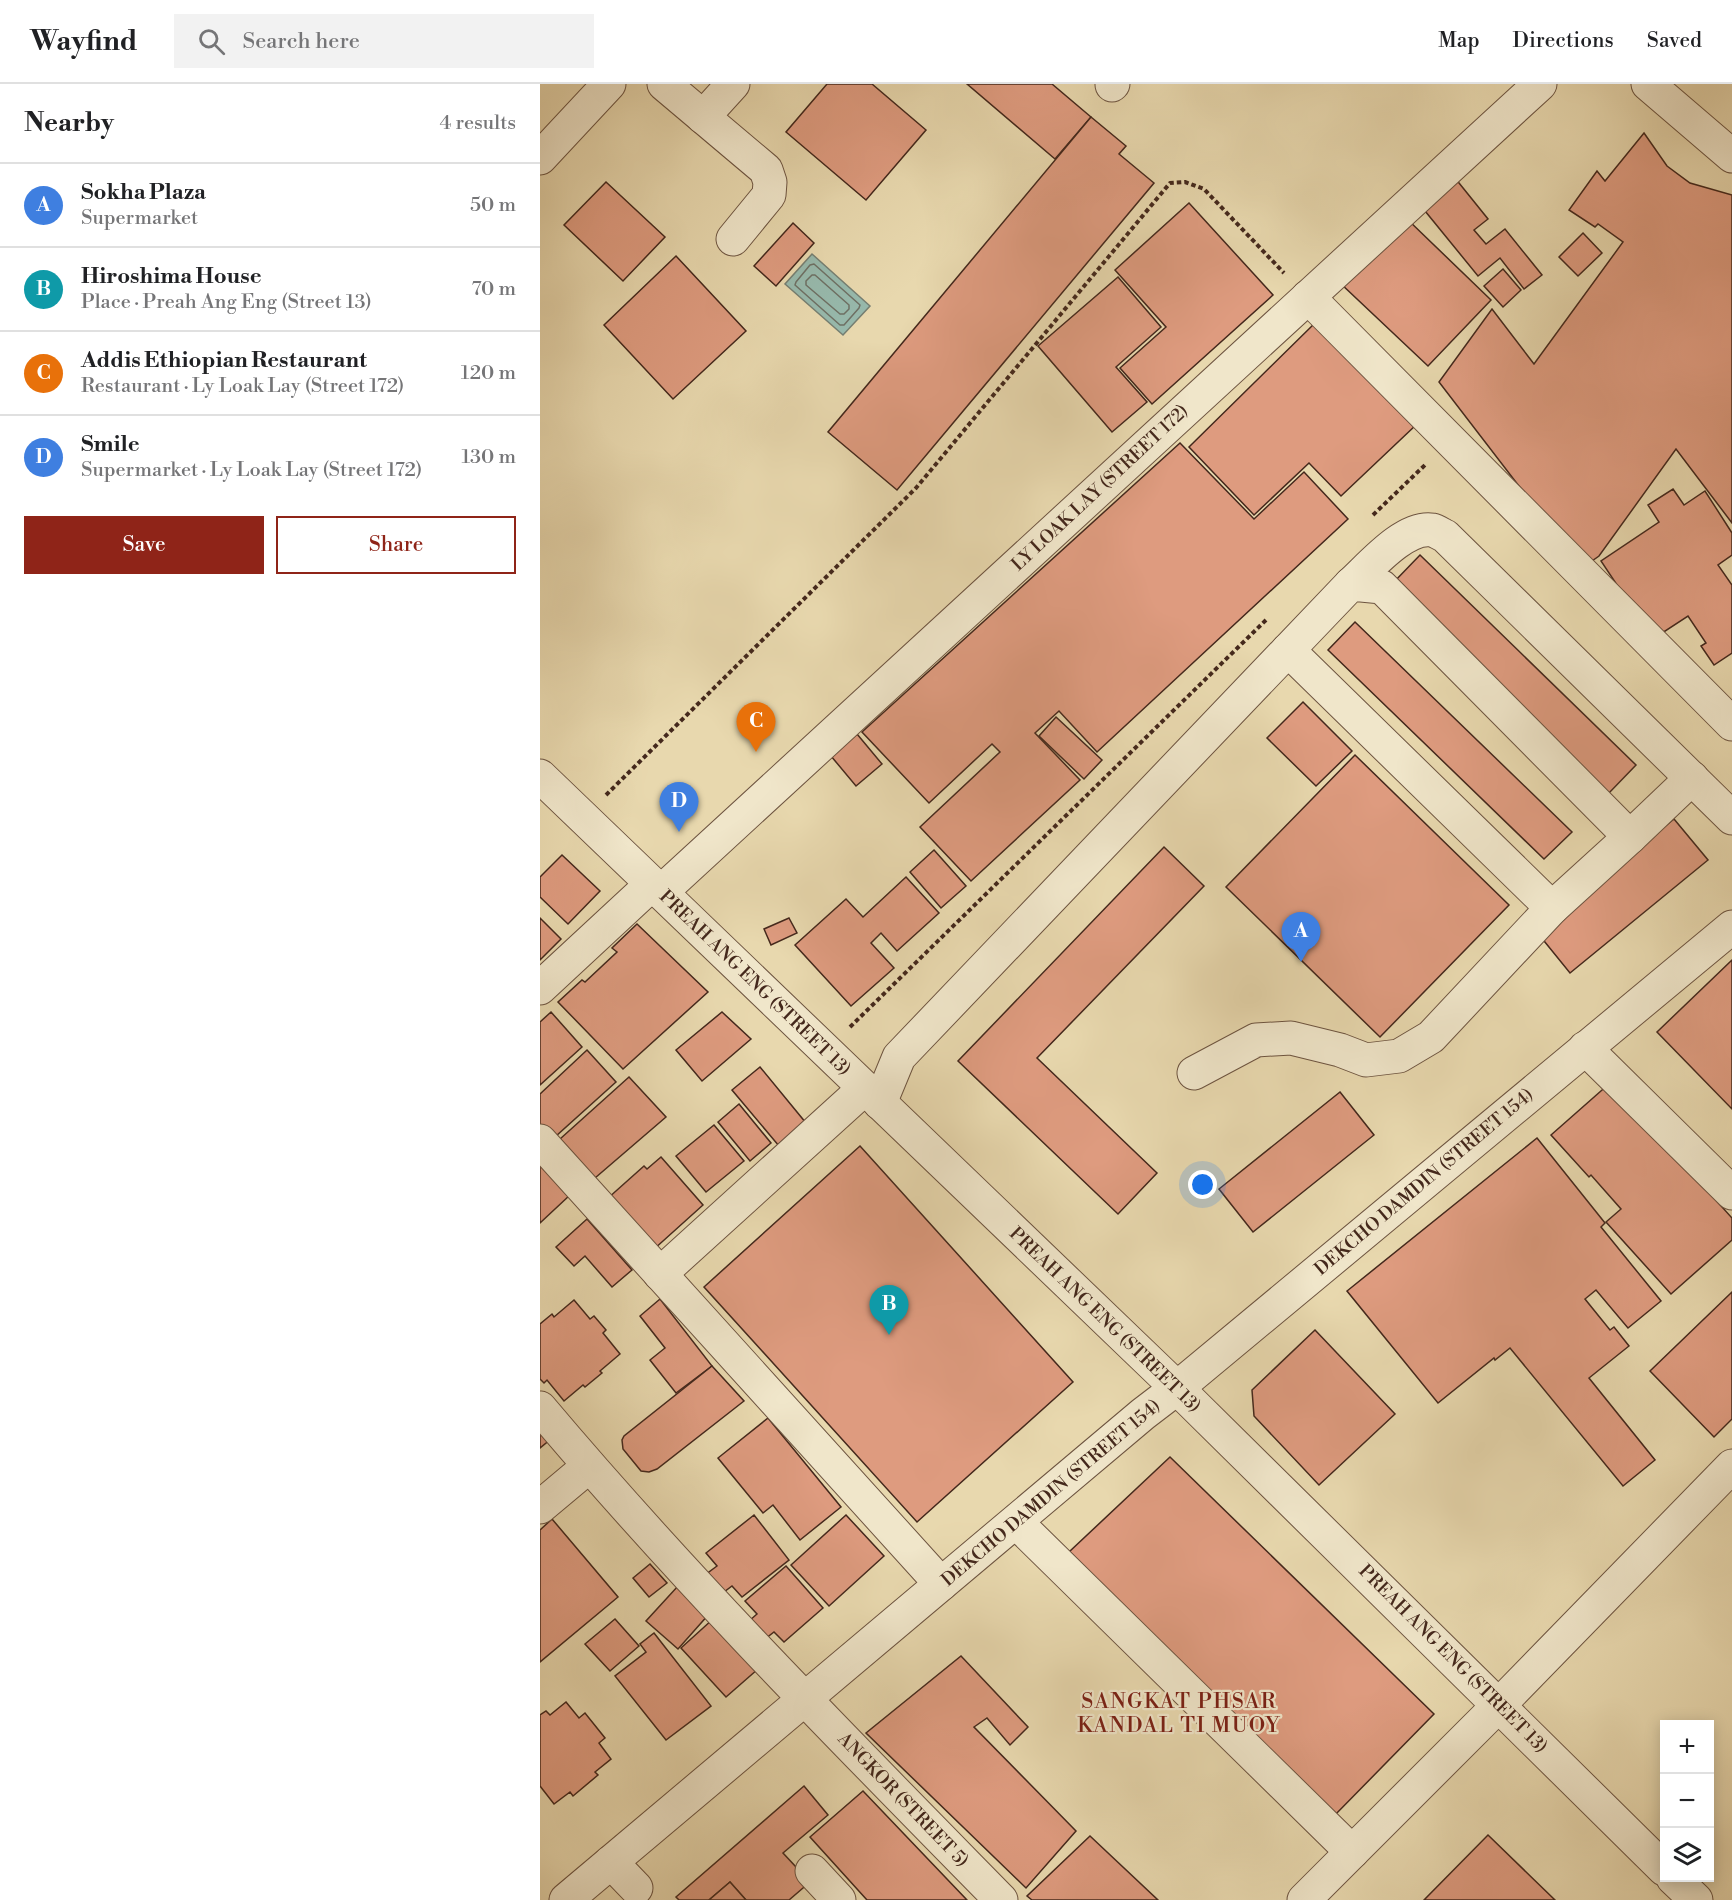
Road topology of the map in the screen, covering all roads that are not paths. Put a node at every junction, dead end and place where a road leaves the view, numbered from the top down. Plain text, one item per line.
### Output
1 (609, 84) edge
2 (664, 84) edge
3 (734, 84) edge
4 (1540, 84) edge
5 (1648, 84) edge
6 (703, 117) junction
7 (1732, 156) edge
8 (540, 158) edge
9 (733, 239) dead end
10 (1308, 297) junction
11 (1351, 585) junction
12 (1288, 650) junction
13 (1732, 724) edge
14 (540, 776) edge
15 (1692, 778) junction
16 (1732, 818) edge
17 (1630, 837) junction
18 (656, 888) junction
19 (1552, 908) junction
20 (1732, 927) edge
21 (540, 988) edge
22 (1585, 1048) junction
23 (1194, 1073) dead end
24 (872, 1095) junction
25 (540, 1141) edge
26 (1732, 1193) edge
27 (660, 1274) junction
28 (1177, 1388) junction
29 (540, 1408) edge
30 (589, 1466) junction
31 (1732, 1466) edge
32 (540, 1507) edge
33 (1016, 1521) junction
34 (941, 1584) junction
35 (804, 1700) junction
36 (1499, 1705) junction
37 (1352, 1852) junction
38 (611, 1862) junction
39 (1660, 1864) edge
40 (812, 1871) dead end
41 (1677, 1882) edge
42 (636, 1888) dead end
43 (566, 1900) edge
44 (839, 1900) edge
45 (1001, 1900) edge
46 (1304, 1900) edge
47 (1696, 1900) edge

1 - 8 street
2 - 6 street
3 - 6 street
4 - 10 street, LY LOAK LAY (STREET 172)
5 - 7 street
6 - 9 street
10 - 13 street
10 - 18 street, LY LOAK LAY (STREET 172)
11 - 12 street
11 - 15 street
11 - 17 street
12 - 19 street
12 - 24 street
14 - 18 street, PREAH ANG ENG (STREET 13)
15 - 16 street
15 - 17 street
17 - 19 street
18 - 21 street, LY LOAK LAY (STREET 172)
18 - 24 street, PREAH ANG ENG (STREET 13)
19 - 23 street
20 - 22 street, DEKCHO DAMDIN (STREET 154)
22 - 26 street
22 - 28 street, DEKCHO DAMDIN (STREET 154)
24 - 27 street
24 - 28 street, PREAH ANG ENG (STREET 13)
25 - 27 street
27 - 34 street
28 - 33 street, DEKCHO DAMDIN (STREET 154)
28 - 36 street, PREAH ANG ENG (STREET 13)
29 - 30 street, ANGKOR (STREET 5)
30 - 32 street
30 - 35 street, ANGKOR (STREET 5)
31 - 36 street
33 - 34 street, DEKCHO DAMDIN (STREET 154)
33 - 37 street
34 - 35 street, DEKCHO DAMDIN (STREET 154)
35 - 38 street, DEKCHO DAMDIN (STREET 154)
35 - 45 street, ANGKOR (STREET 5)
36 - 37 street
36 - 39 street, PREAH ANG ENG (STREET 13)
37 - 46 street
38 - 42 street
38 - 43 street, DEKCHO DAMDIN (STREET 154)
40 - 44 street
41 - 47 street

